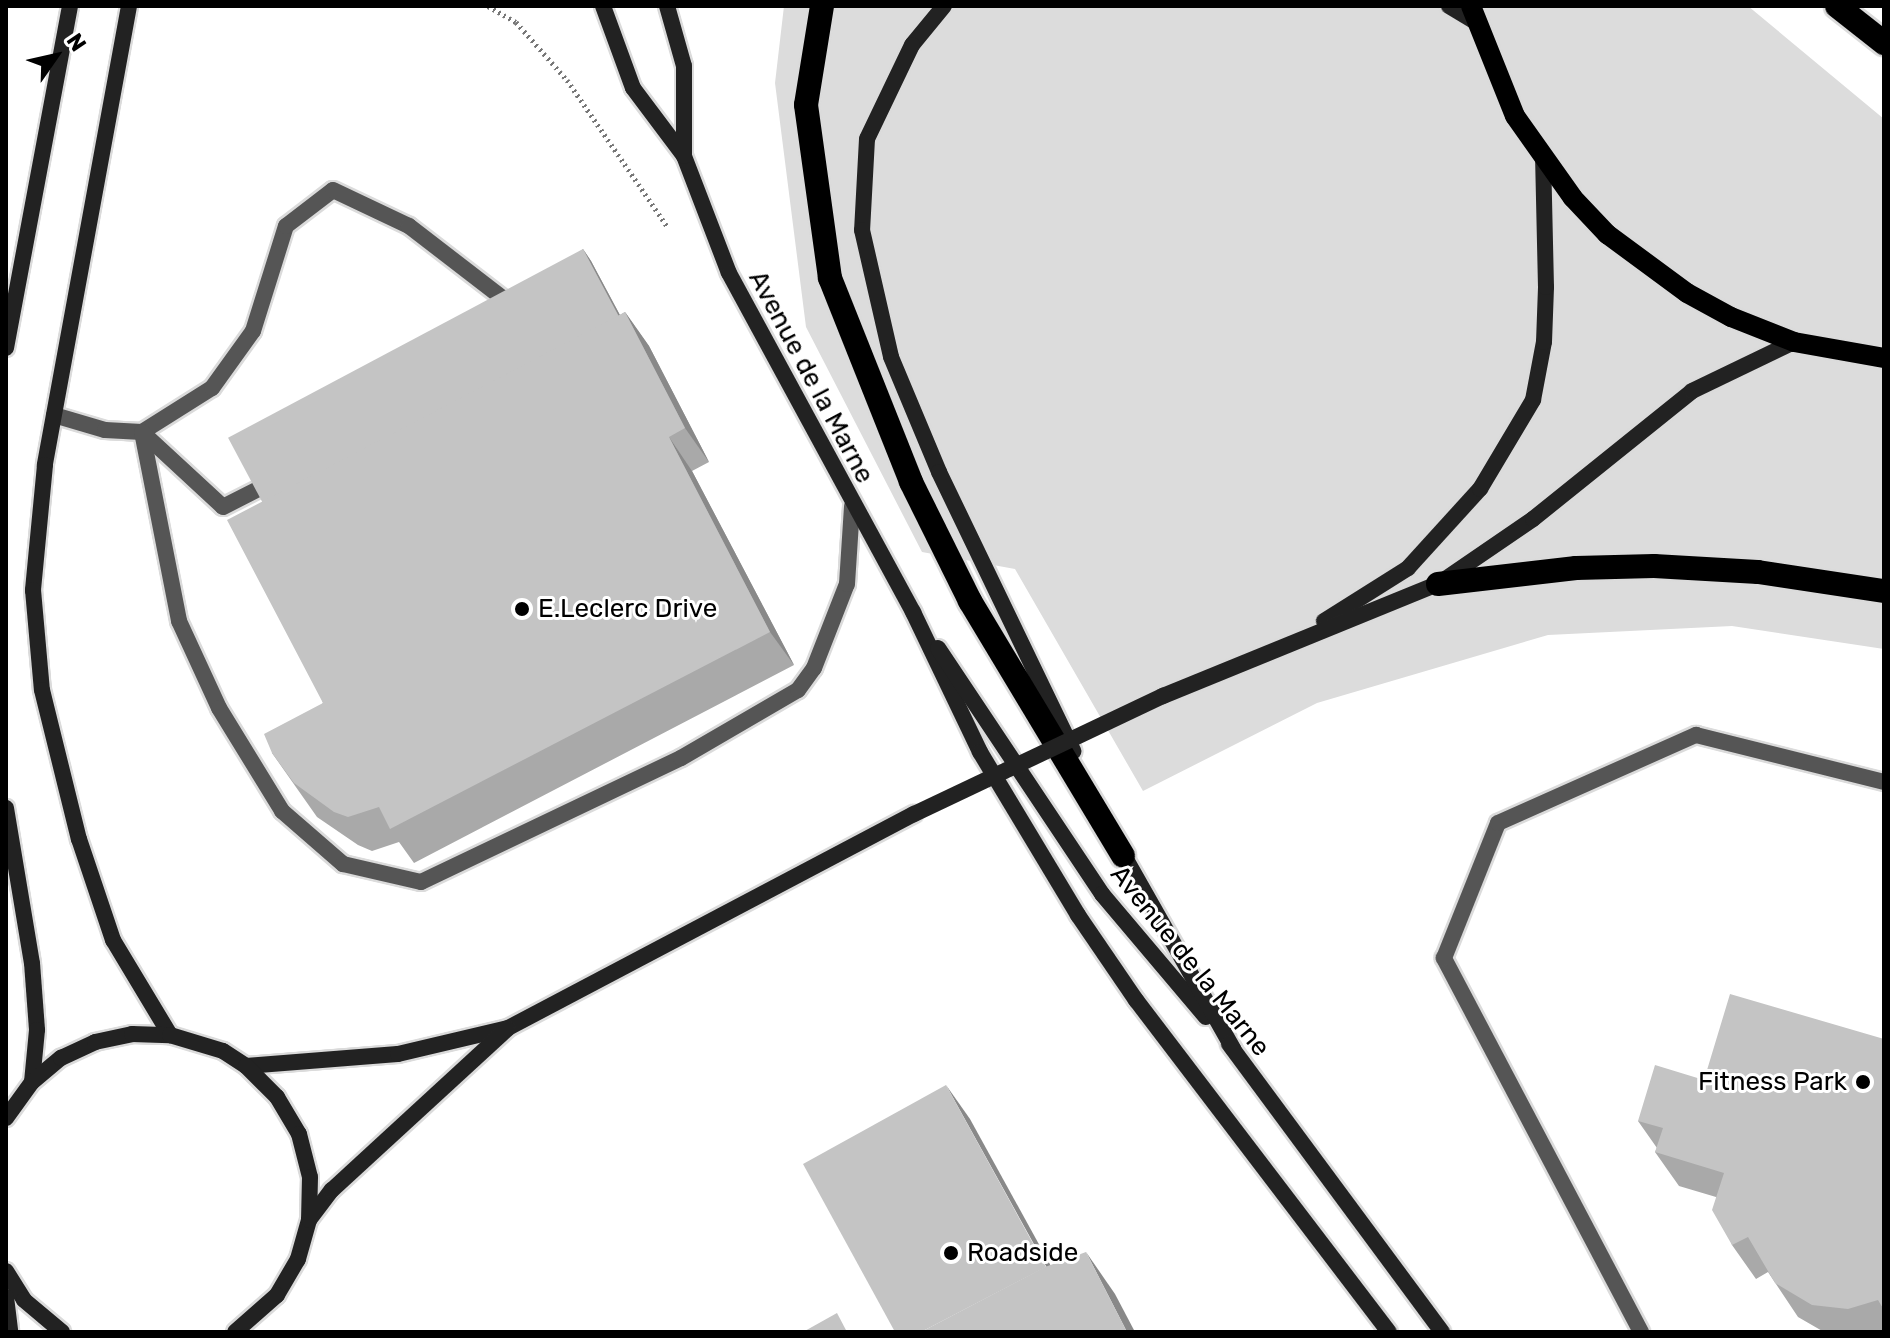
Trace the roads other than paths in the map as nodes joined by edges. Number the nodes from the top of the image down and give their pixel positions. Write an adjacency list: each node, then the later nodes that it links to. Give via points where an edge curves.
1 (70, 6): 15 (main road)
2 (129, 6): 17 (main road)
3 (603, 6): 11 (main road, Avenue de la Marne, via 633,88)
4 (667, 6): 11 (main road, Avenue de la Marne, via 684,66)
5 (822, 6): 27 (highway, via 806,105 830,278 911,482 970,601)
6 (944, 6): 27 (main road, via 912,45 867,139 862,230 872,286 891,357 939,472)
7 (1449, 6): 9 (main road)
8 (1837, 6): 10 (highway)
9 (1474, 14): 12 (main road, via 1515,116)
10 (1884, 43)
11 (684, 156): 20 (main road, Avenue de la Marne, via 729,273)
12 (1543, 159): 14 (main road, via 1573,198 1646,266 1731,317); 24 (main road, via 1544,342 1533,400 1509,447 1480,489 1408,568)
13 (530, 318): 18 (lane, via 409,226 333,190 286,226 253,331 212,388)
14 (1794, 342): 16 (main road); 21 (main road, via 1692,391 1533,519)
15 (6, 348)
16 (1884, 358)
17 (54, 415): 18 (lane, via 105,430); 29 (main road, via 33,590 42,690 79,839 113,940)
18 (142, 432): 19 (lane, via 223,507); 20 (lane, via 179,621 219,708 282,811 343,864 421,882 681,758 798,690 814,668 847,584)
19 (292, 471)
20 (852, 506): 23 (main road, Avenue de la Marne)
21 (1438, 584): 22 (highway, via 1576,568 1654,566 1758,572); 24 (main road)
22 (1884, 591)
23 (913, 612): 30 (main road, Avenue de la Marne, via 1102,894); 40 (main road, Avenue de la Marne, via 980,752 1078,915 1196,1081)
24 (1293, 641): 28 (main road, bridge, via 914,814)
25 (1884, 782): 42 (lane, via 1696,735 1498,823 1444,958)
26 (6, 808): 32 (main road, via 32,963 37,1030)
27 (1123, 856): 30 (main road)
28 (508, 1028): 31 (main road, via 398,1054); 34 (main road, via 332,1190)
29 (170, 1035): 31 (main road, via 223,1051); 32 (main road, via 132,1034 95,1042 61,1058)
30 (1234, 1050): 41 (main road, Avenue de la Marne)
31 (246, 1066): 34 (main road, via 277,1097 299,1134 310,1177)
32 (32, 1082): 33 (main road)
33 (6, 1118)
34 (309, 1220): 39 (main road, via 298,1259 277,1295)
35 (6, 1271): 38 (main road, via 24,1300)
36 (6, 1297): 37 (main road)
37 (10, 1332)
38 (62, 1332)
39 (235, 1332)
40 (1389, 1332)
41 (1442, 1332)
42 (1641, 1332)

